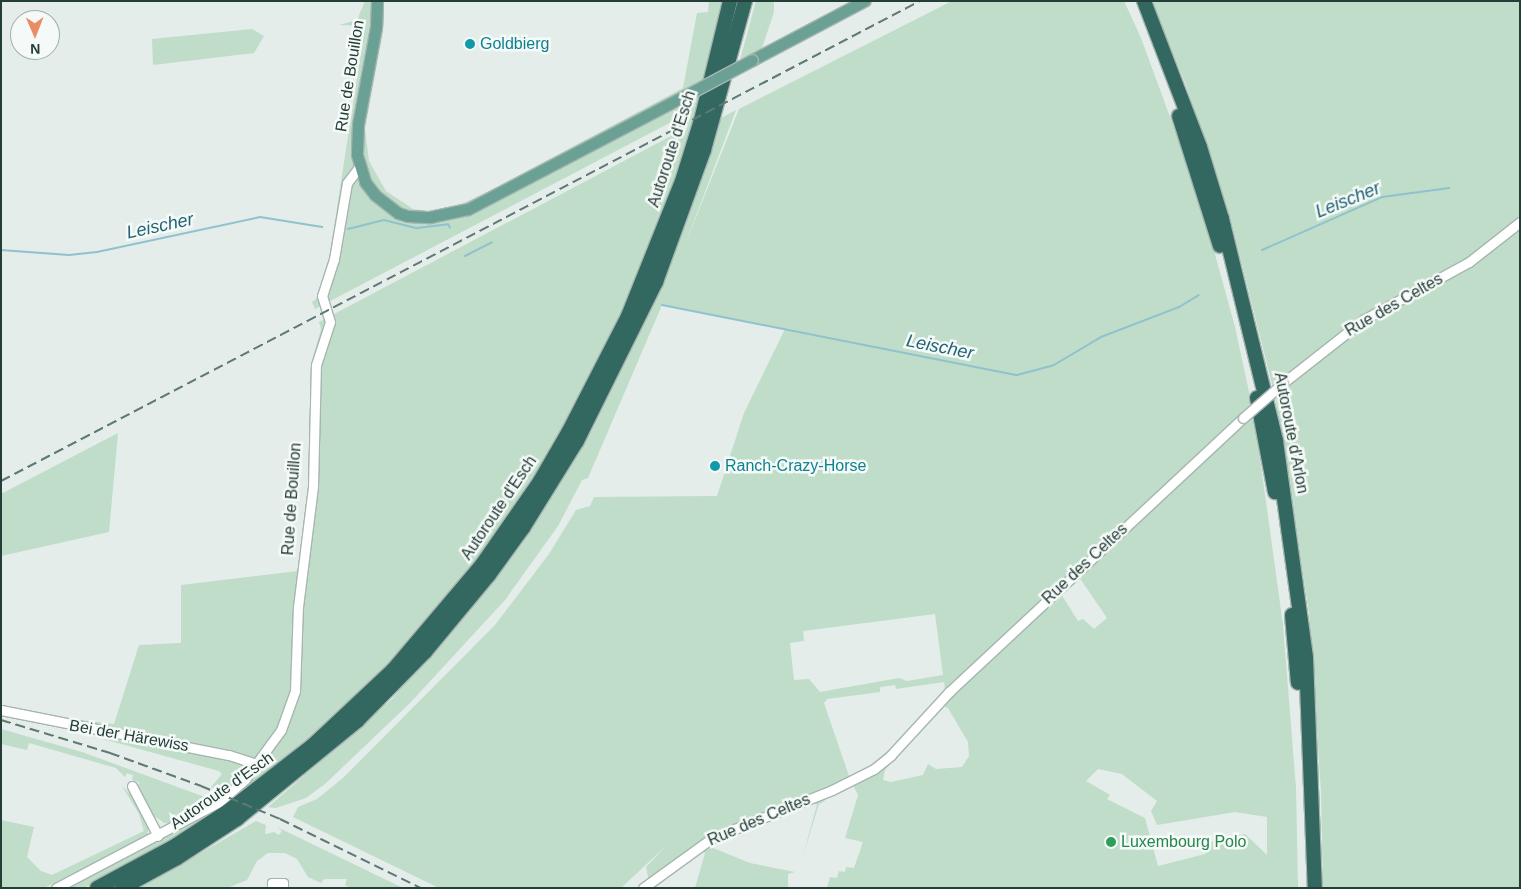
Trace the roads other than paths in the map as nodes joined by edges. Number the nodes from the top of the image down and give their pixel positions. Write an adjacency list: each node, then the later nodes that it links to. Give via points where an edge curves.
1 (377, 1): 7 (main road, Rue de Bouillon, via 376,26 358,124)
2 (730, 1): 14 (highway, Autoroute d'Esch, via 701,120 645,277 602,372 570,431 501,538 413,648 314,745 228,811 167,851)
3 (745, 1): 15 (highway, Autoroute d'Esch, via 704,150 656,282 591,415 523,528 437,639 357,722 237,819 177,858)
4 (864, 1): 7 (main road, bridge, via 495,196 447,215 419,218 398,213 375,195)
5 (1134, 1): 19 (highway, Autoroute d'Arlon, via 1178,113 1213,223 1236,305 1266,442 1283,542 1296,659 1304,789)
6 (1144, 1): 20 (highway, Autoroute d'Arlon, via 1200,147 1222,219 1276,441 1306,658)
7 (359, 167): 10 (street, Rue de Bouillon, via 347,182 334,259 322,296 330,322 316,365 313,486 298,607 295,691 281,730)
8 (1520, 222): 18 (street, Rue des Celtes, bridge, via 1469,262 1363,320 1283,383 963,679 874,769 832,790 712,838)
9 (1, 710): 10 (street, Bei der Härewiss, via 229,754)
10 (257, 764): 12 (street, Rue de Bouillon, via 233,792)
11 (132, 786): 12 (street)
12 (158, 836): 13 (street, Rue de Bouillon)
13 (56, 888)
14 (97, 888)
15 (122, 888)
16 (272, 888): 17 (street, via 272,883 283,883)
17 (283, 888)
18 (643, 888)
19 (1305, 888)
20 (1315, 888)

